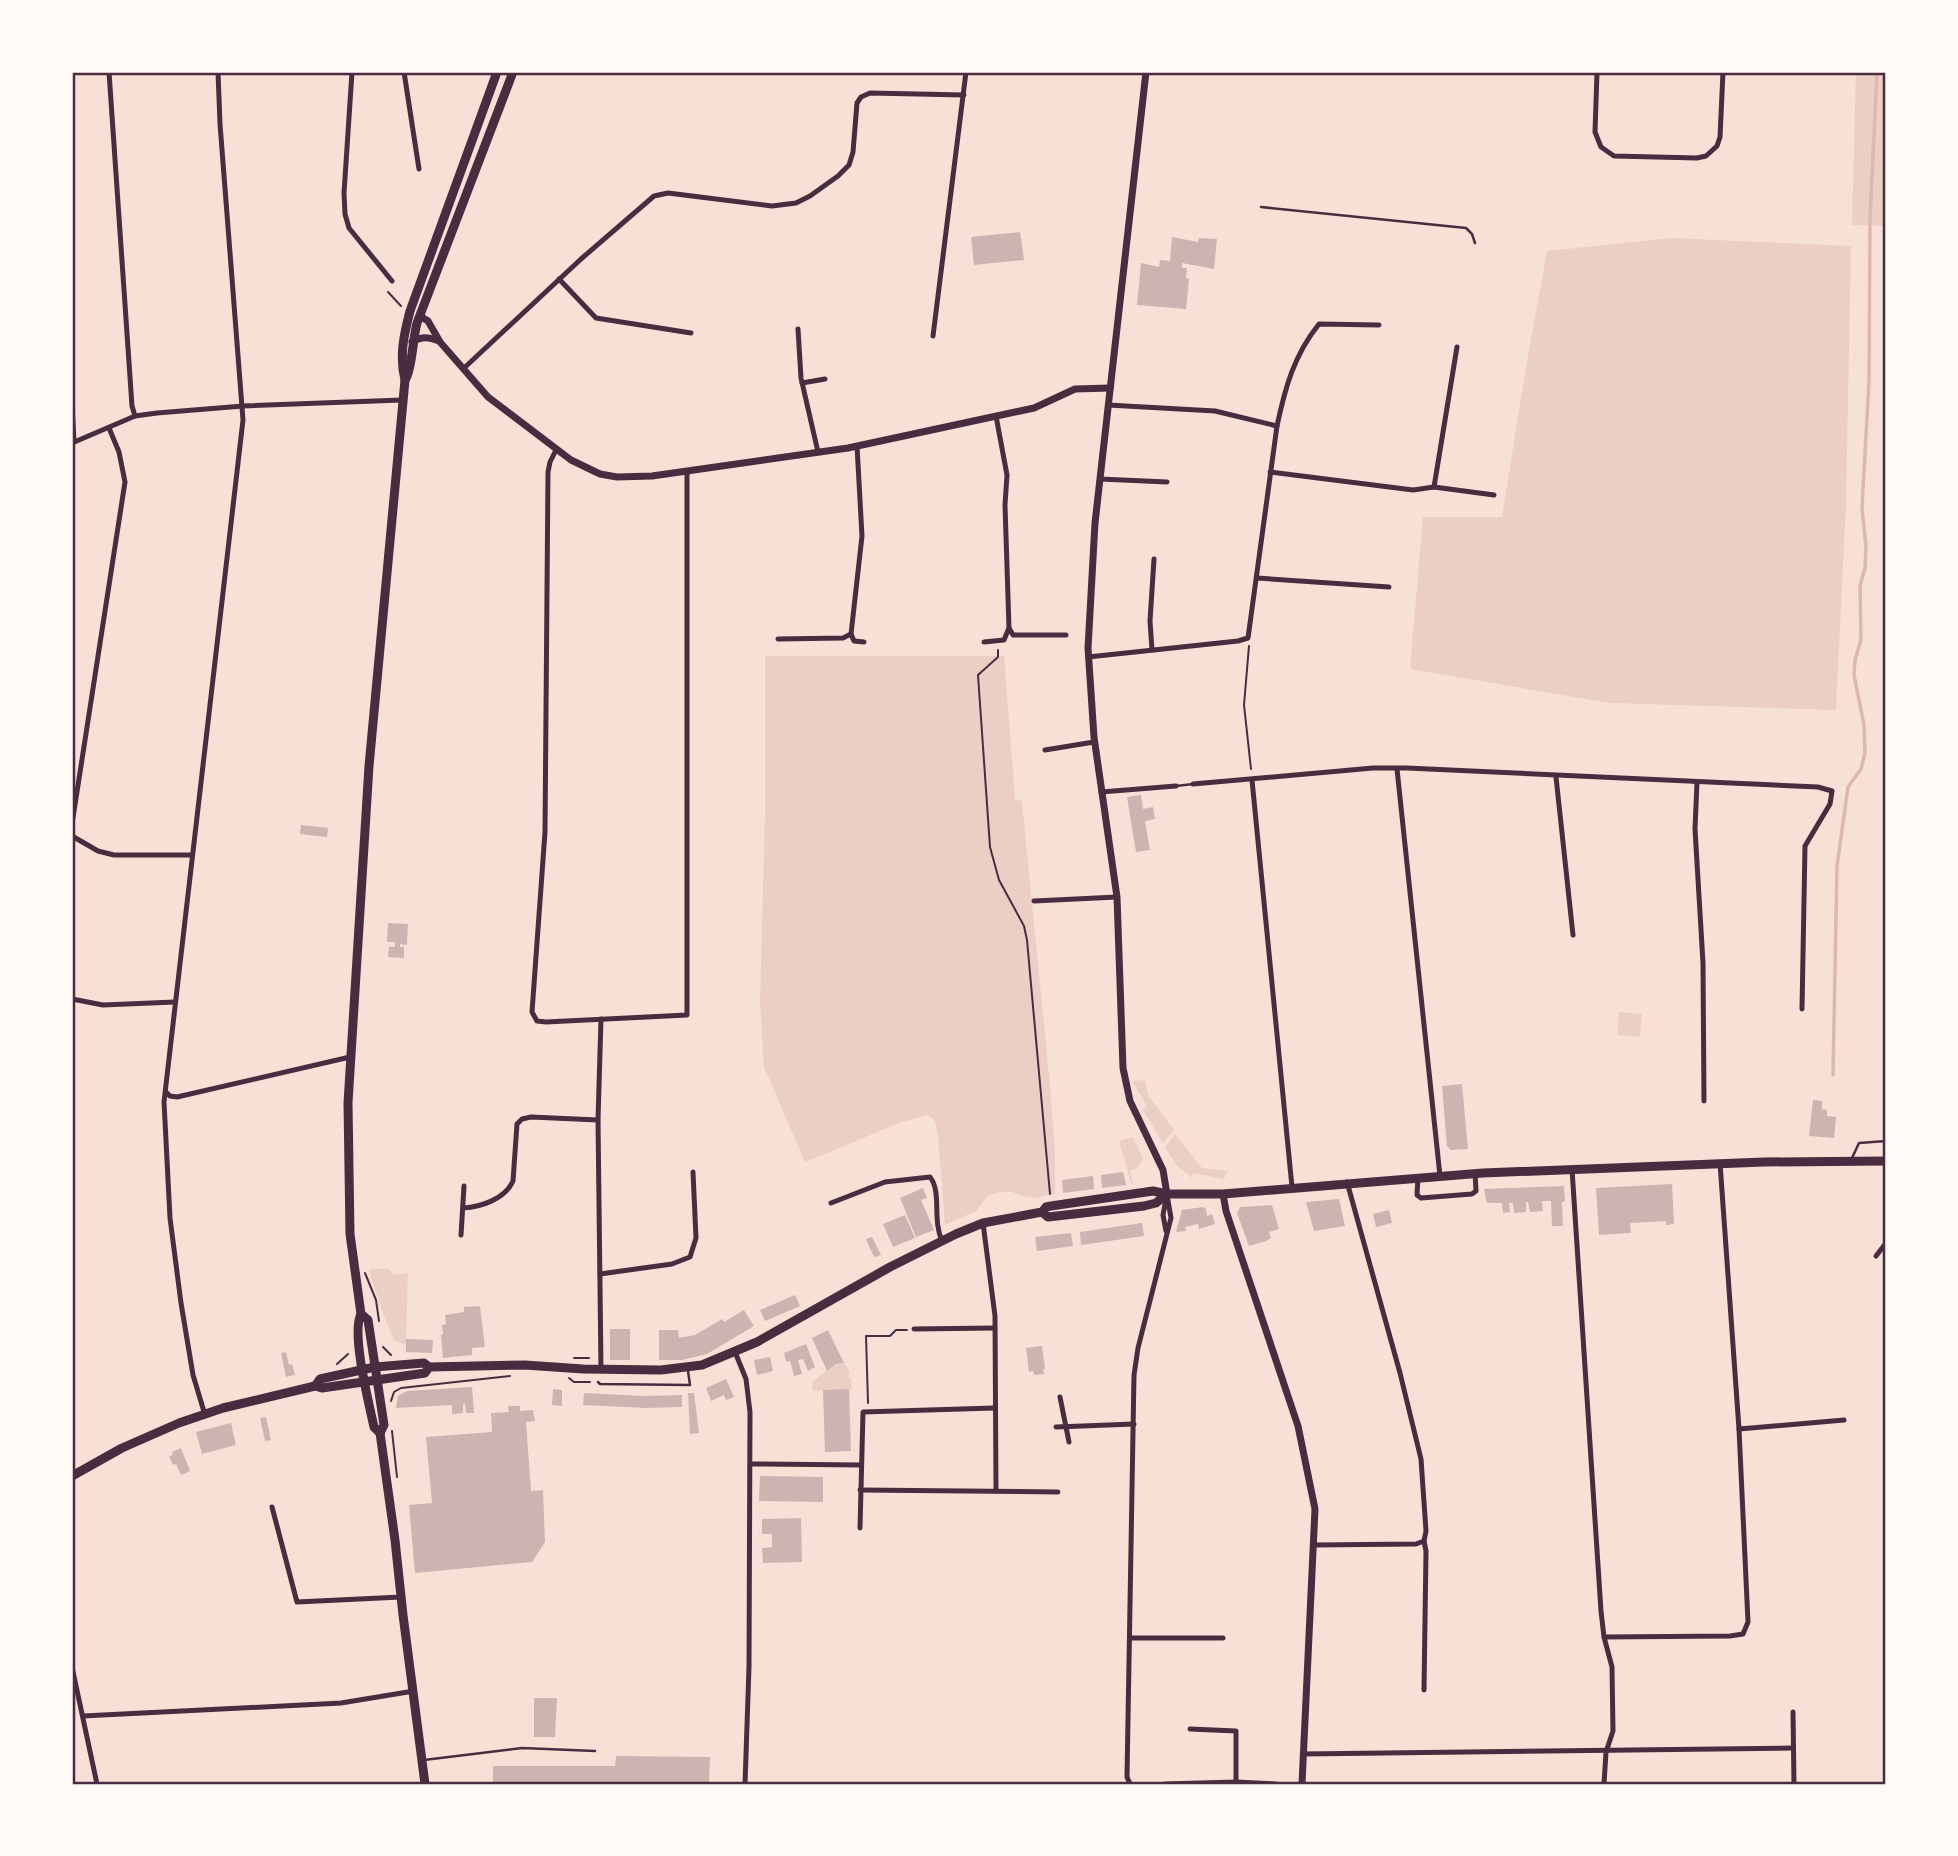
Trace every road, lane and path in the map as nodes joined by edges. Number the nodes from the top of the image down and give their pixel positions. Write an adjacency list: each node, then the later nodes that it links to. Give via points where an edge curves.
1 (109, 72): 35 (street)
2 (218, 72): 34 (street)
3 (352, 72): 16 (street, via 345,214 349,228)
4 (404, 72): 12 (street)
5 (497, 72): 24 (main road, via 410,311)
6 (513, 72): 19 (main road)
7 (966, 72): 11 (street)
8 (1146, 72): 30 (street)
9 (1597, 72): 10 (street, via 1595,132 1601,147 1614,156 1688,159 1706,156 1717,146)
10 (1723, 72)
11 (964, 95): 15 (street, via 866,94 858,103 849,165 822,189 796,203 772,206 668,193 654,196); 23 (street)
12 (419, 169)
13 (1261, 207): 14 (lane, via 1466,228)
14 (1475, 243)
15 (559, 279): 22 (street, via 596,318); 27 (street)
16 (392, 281)
17 (388, 292): 18 (path)
18 (402, 310)
19 (420, 316): 24 (main road, via 413,316); 25 (street, via 428,321)
20 (1379, 325): 37 (street, via 1319,324 1303,343 1290,374)
21 (798, 329): 29 (street)
22 (691, 333)
23 (933, 336)
24 (408, 339): 25 (street, via 430,337); 31 (main road, via 401,365 405,380)
25 (439, 342): 27 (street)
26 (1457, 347): 49 (street)
27 (463, 369): 41 (street, via 488,397)
28 (825, 379): 29 (street)
29 (802, 383): 42 (street)
30 (1110, 388): 33 (street); 36 (street, via 1078,389 1039,407)
31 (402, 400): 34 (street); 85 (main road, via 369,766)
32 (72, 403): 39 (street)
33 (1108, 405): 37 (street, via 1215,411); 46 (street)
34 (243, 406): 35 (street); 77 (street)
35 (135, 416): 38 (street)
36 (996, 416): 40 (street); 56 (street, via 1007,475)
37 (1277, 426): 44 (street)
38 (110, 428): 39 (street); 75 (street, via 125,482)
39 (73, 442)
40 (857, 446): 42 (street); 57 (street, via 862,536)
41 (556, 450): 43 (street, via 584,468 617,477); 84 (street, via 548,472 545,832 532,1012 537,1021 546,1022)
42 (818, 452): 43 (street)
43 (687, 471): 84 (street, via 687,1015)
44 (1270, 472): 49 (street, via 1412,491); 54 (street)
45 (1157, 474): 47 (street)
46 (1100, 479): 47 (street); 65 (street)
47 (1157, 482): 48 (street)
48 (1167, 482)
49 (1434, 487): 50 (street)
50 (1494, 495)
51 (1154, 559): 52 (street)
52 (1153, 570): 53 (street); 63 (street)
53 (1162, 570)
54 (1256, 578): 55 (street); 59 (street)
55 (1389, 587)
56 (1009, 628): 58 (street, via 1013,635); 62 (street, via 1003,640)
57 (851, 634): 60 (street, via 844,638); 61 (street, via 854,641)
58 (1066, 635)
59 (1248, 638): 63 (street); 70 (path, via 1244,705)
60 (778, 639)
61 (864, 642)
62 (984, 642)
63 (1152, 650): 65 (street)
64 (998, 657): 101 (path, via 978,675 990,847 999,880 1027,940)
65 (1088, 657): 66 (street)
66 (1094, 742): 67 (street); 74 (street)
67 (1045, 750)
68 (1397, 769): 69 (street); 70 (street); 96 (street)
69 (1556, 776): 71 (street); 80 (street)
70 (1252, 779): 72 (street); 100 (street)
71 (1697, 782): 83 (street, via 1832,791 1830,804 1805,846); 87 (street)
72 (1193, 784): 73 (lane)
73 (1176, 786): 74 (street)
74 (1101, 792): 78 (street)
75 (72, 824)
76 (72, 836): 77 (street, via 114,855)
77 (192, 855): 82 (street)
78 (1117, 897): 79 (street); 102 (street, via 1125,1086 1163,1170)
79 (1034, 901)
80 (1573, 935)
81 (72, 999): 82 (street, via 103,1005)
82 (176, 1002): 86 (street)
83 (1802, 1009)
84 (601, 1019): 88 (street)
85 (350, 1058): 86 (street, via 177,1097); 113 (main road, via 347,1164 353,1266)
86 (166, 1092): 138 (street, via 170,1218 193,1375)
87 (1704, 1101)
88 (598, 1120): 105 (street, via 522,1119 517,1124 509,1189); 111 (street)
89 (1886, 1141): 90 (lane, via 1859,1143)
90 (1847, 1161): 91 (main road); 92 (main road)
91 (1886, 1161)
92 (1720, 1163): 93 (main road); 144 (street)
93 (1572, 1169): 95 (main road); 159 (street)
94 (693, 1172): 111 (street, via 696,1238 690,1258 672,1265)
95 (1475, 1173): 96 (main road); 97 (street, via 1476,1191 1472,1194 1421,1198 1417,1195)
96 (1440, 1176): 97 (main road)
97 (1418, 1177): 98 (main road)
98 (1347, 1182): 100 (main road); 156 (street, via 1420,1458)
99 (464, 1186): 105 (street)
100 (1292, 1187): 103 (main road)
101 (1049, 1194)
102 (1167, 1194): 103 (main road); 106 (main road, via 1153,1191 1051,1206 1042,1212); 140 (street, via 1171,1213 1134,1375)
103 (1223, 1195): 157 (street, via 1298,1426 1315,1509)
104 (831, 1203): 108 (street, via 885,1182 930,1177 935,1184 936,1223)
105 (463, 1209): 107 (street)
106 (984, 1223): 108 (main road); 115 (street)
107 (461, 1235)
108 (942, 1241): 119 (main road)
109 (1886, 1243): 110 (street)
110 (1876, 1256)
111 (600, 1273): 126 (street)
112 (367, 1274): 114 (path)
113 (361, 1314): 122 (main road, via 368,1320); 125 (main road, via 357,1322)
114 (379, 1318)
115 (994, 1328): 116 (street); 136 (street)
116 (914, 1329): 137 (path, via 866,1336)
117 (382, 1345): 120 (path)
118 (350, 1350): 121 (path)
119 (736, 1352): 124 (main road); 147 (street, via 747,1389)
120 (392, 1356)
121 (337, 1364)
122 (375, 1367): 123 (main road, via 424,1363); 125 (main road); 128 (main road)
123 (429, 1367): 126 (main road); 128 (main road, via 425,1373)
124 (688, 1368): 126 (main road); 132 (lane, via 690,1385)
125 (362, 1369): 129 (main road); 133 (main road, via 320,1379)
126 (601, 1369)
127 (503, 1378): 134 (path, via 405,1387 395,1389)
128 (377, 1379): 129 (main road); 145 (main road, via 384,1425)
129 (365, 1381): 133 (main road); 145 (main road, via 374,1427)
130 (577, 1382): 131 (path)
131 (593, 1382)
132 (598, 1382)
133 (315, 1386): 138 (main road)
134 (392, 1395)
135 (1060, 1397): 141 (street)
136 (994, 1408): 137 (street); 152 (street)
137 (868, 1411): 148 (street, via 861,1417)
138 (205, 1415): 149 (main road, via 156,1432)
139 (1844, 1420): 144 (street)
140 (1134, 1424): 141 (street); 160 (street)
141 (1067, 1425): 143 (street); 146 (street)
142 (392, 1426): 150 (path)
143 (1056, 1427)
144 (1739, 1429): 159 (street, via 1748,1622 1743,1634)
145 (380, 1433): 158 (main road)
146 (1069, 1442)
147 (751, 1464): 148 (street); 176 (street)
148 (861, 1465): 151 (street)
149 (72, 1476)
150 (397, 1478)
151 (860, 1490): 152 (street); 155 (street)
152 (996, 1491): 153 (street)
153 (1058, 1492)
154 (272, 1507): 158 (street, via 297,1602)
155 (860, 1528)
156 (1424, 1541): 157 (street); 163 (street)
157 (1315, 1545): 171 (street)
158 (401, 1597): 164 (main road)
159 (1604, 1637): 170 (street, via 1612,1667 1612,1731)
160 (1131, 1638): 161 (street); 177 (street)
161 (1223, 1638)
162 (72, 1670): 166 (street)
163 (1424, 1690)
164 (415, 1691): 166 (street, via 341,1703); 172 (main road)
165 (1793, 1712): 168 (street)
166 (83, 1716): 174 (street)
167 (1190, 1729): 173 (street, via 1236,1731)
168 (1792, 1748): 170 (street); 182 (street)
169 (595, 1751): 172 (lane, via 522,1748)
170 (1606, 1752): 171 (street); 181 (street)
171 (1304, 1755): 180 (street)
172 (423, 1760): 175 (main road)
173 (1236, 1782): 178 (street); 179 (street)
174 (97, 1784)
175 (425, 1784)
176 (745, 1784)
177 (1130, 1784)
178 (1166, 1784)
179 (1276, 1784)
180 (1302, 1784)
181 (1604, 1784)
182 (1794, 1784)

